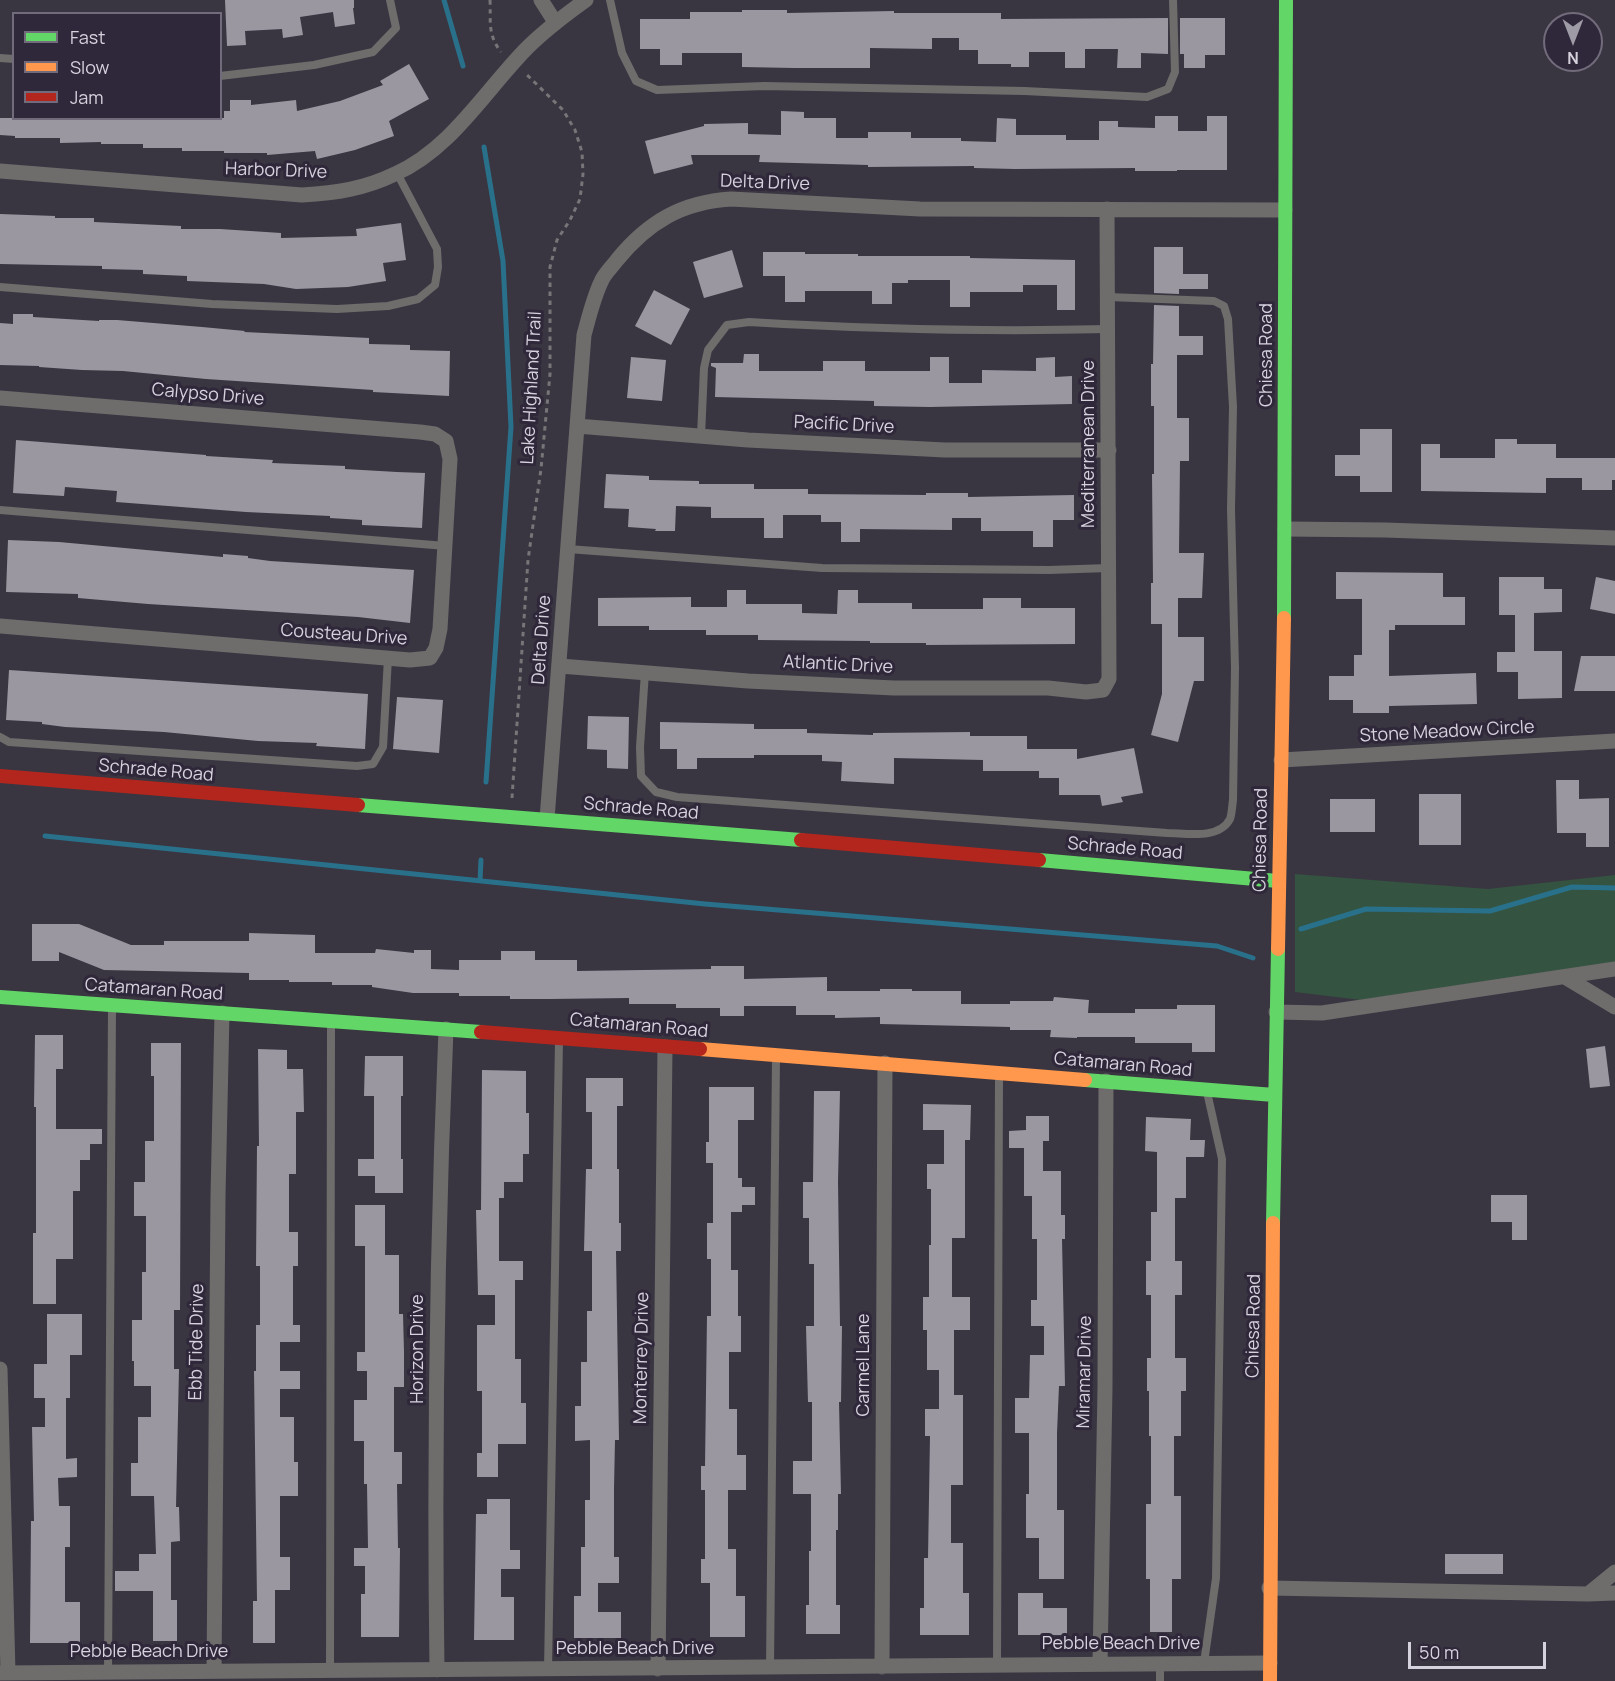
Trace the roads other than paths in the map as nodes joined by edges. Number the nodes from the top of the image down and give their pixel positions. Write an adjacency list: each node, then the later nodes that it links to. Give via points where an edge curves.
1 (390, 0): 8 (lane, via 396,28 373,52 314,65)
2 (541, 0): 7 (street)
3 (586, 0): 7 (street, Harbor Drive)
4 (610, 0): 5 (lane, via 622,53 636,81 657,90 764,86 1148,96 1168,89 1175,72)
5 (1173, 0)
6 (1286, 0): 12 (street, Chiesa Road)
7 (555, 22): 10 (street, Harbor Drive, via 449,136)
8 (222, 76)
9 (0, 171): 10 (street, Harbor Drive, via 302,195 338,193)
10 (397, 173): 13 (lane, via 437,249 435,285 418,300 337,309 212,304)
11 (1107, 209): 12 (street, Delta Drive); 14 (street, Mediterranean Drive); 17 (street, Delta Drive, via 920,209 731,199 688,206 657,222 630,244 602,280 584,335)
12 (1285, 210): 22 (street, Chiesa Road)
13 (0, 287)
14 (1108, 297): 15 (street, Mediterranean Drive); 30 (lane, via 1214,301 1224,306 1228,319 1233,407 1235,668 1233,800 1230,818 1223,828 1212,833 1167,833 677,797 656,792 640,776)
15 (1108, 329): 19 (lane, via 1008,332 749,322 727,325 708,350); 20 (street, Mediterranean Drive)
16 (0, 398): 18 (street, Calypso Drive)
17 (577, 426): 19 (street, Pacific Drive); 25 (street, Delta Drive)
18 (412, 431): 24 (street, Cousteau Drive, via 435,434 446,441 450,485)
19 (701, 436): 20 (street, Pacific Drive, via 945,450)
20 (1109, 450): 26 (street, Mediterranean Drive)
21 (0, 510): 24 (lane)
22 (1285, 529): 23 (street); 34 (street, Chiesa Road)
23 (1615, 538)
24 (446, 546): 28 (street, Cousteau Drive, via 436,648 430,658)
25 (568, 549): 26 (lane, via 822,568); 29 (street, Delta Drive)
26 (1109, 568): 31 (street, Mediterranean Drive)
27 (0, 626): 28 (street, Cousteau Drive)
28 (388, 658): 32 (lane, via 383,747 373,764 9,742)
29 (560, 666): 30 (street, Atlantic Drive); 36 (street, Delta Drive)
30 (645, 672): 31 (street, Atlantic Drive, via 894,688 1048,688 1086,692 1103,690)
31 (1109, 679)
32 (0, 737)
33 (1615, 741): 34 (street, Stone Meadow Circle)
34 (1281, 760): 37 (street, Chiesa Road)
35 (0, 776): 36 (street, Schrade Road)
36 (547, 819): 37 (street, Schrade Road)
37 (1278, 881): 43 (street, Chiesa Road)
38 (1615, 969): 39 (street)
39 (1565, 977): 42 (street); 43 (street, via 1322,1013)
40 (0, 997): 41 (street, Catamaran Road)
41 (112, 1005): 44 (street, Catamaran Road); 72 (lane)
42 (1615, 1007)
43 (1276, 1011): 54 (street, Chiesa Road)
44 (222, 1013): 45 (street, Catamaran Road); 71 (street, Ebb Tide Drive)
45 (331, 1021): 46 (street, Catamaran Road); 69 (lane)
46 (446, 1029): 47 (street, Catamaran Road); 70 (street, Horizon Drive, via 438,1205)
47 (559, 1038): 48 (street, Catamaran Road); 67 (lane)
48 (665, 1047): 49 (street, Catamaran Road); 68 (street, Monterrey Drive)
49 (776, 1055): 50 (street, Catamaran Road); 66 (lane)
50 (885, 1063): 51 (street, Catamaran Road); 65 (street, Carmel Lane)
51 (999, 1072): 52 (street, Catamaran Road); 64 (lane)
52 (1106, 1081): 53 (street, Catamaran Road); 60 (street, Miramar Drive)
53 (1206, 1090): 54 (street, Catamaran Road); 62 (lane, via 1222,1159 1216,1578)
54 (1274, 1095): 57 (street, Chiesa Road)
55 (0, 1369): 73 (street)
56 (1615, 1572): 59 (street)
57 (1269, 1588): 59 (street); 63 (street, Chiesa Road)
58 (1615, 1593): 59 (street)
59 (1588, 1594)
60 (1100, 1663): 61 (street, Pebble Beach Drive); 64 (street, Pebble Beach Drive)
61 (1160, 1663): 62 (street, Pebble Beach Drive); 75 (lane)
62 (1204, 1663): 63 (street, Pebble Beach Drive)
63 (1270, 1663): 76 (street, Chiesa Road)
64 (997, 1665): 65 (street, Pebble Beach Drive)
65 (882, 1667): 66 (street, Pebble Beach Drive)
66 (770, 1668): 68 (street, Pebble Beach Drive)
67 (548, 1669): 68 (street, Pebble Beach Drive); 74 (street, Pebble Beach Drive)
68 (658, 1669)
69 (330, 1670): 70 (street, Pebble Beach Drive); 71 (street, Pebble Beach Drive)
70 (437, 1670): 74 (street, Pebble Beach Drive)
71 (214, 1671): 72 (street, Pebble Beach Drive)
72 (108, 1672): 73 (street, Pebble Beach Drive)
73 (4, 1673)
74 (459, 1675)
75 (1160, 1681)
76 (1270, 1681)

